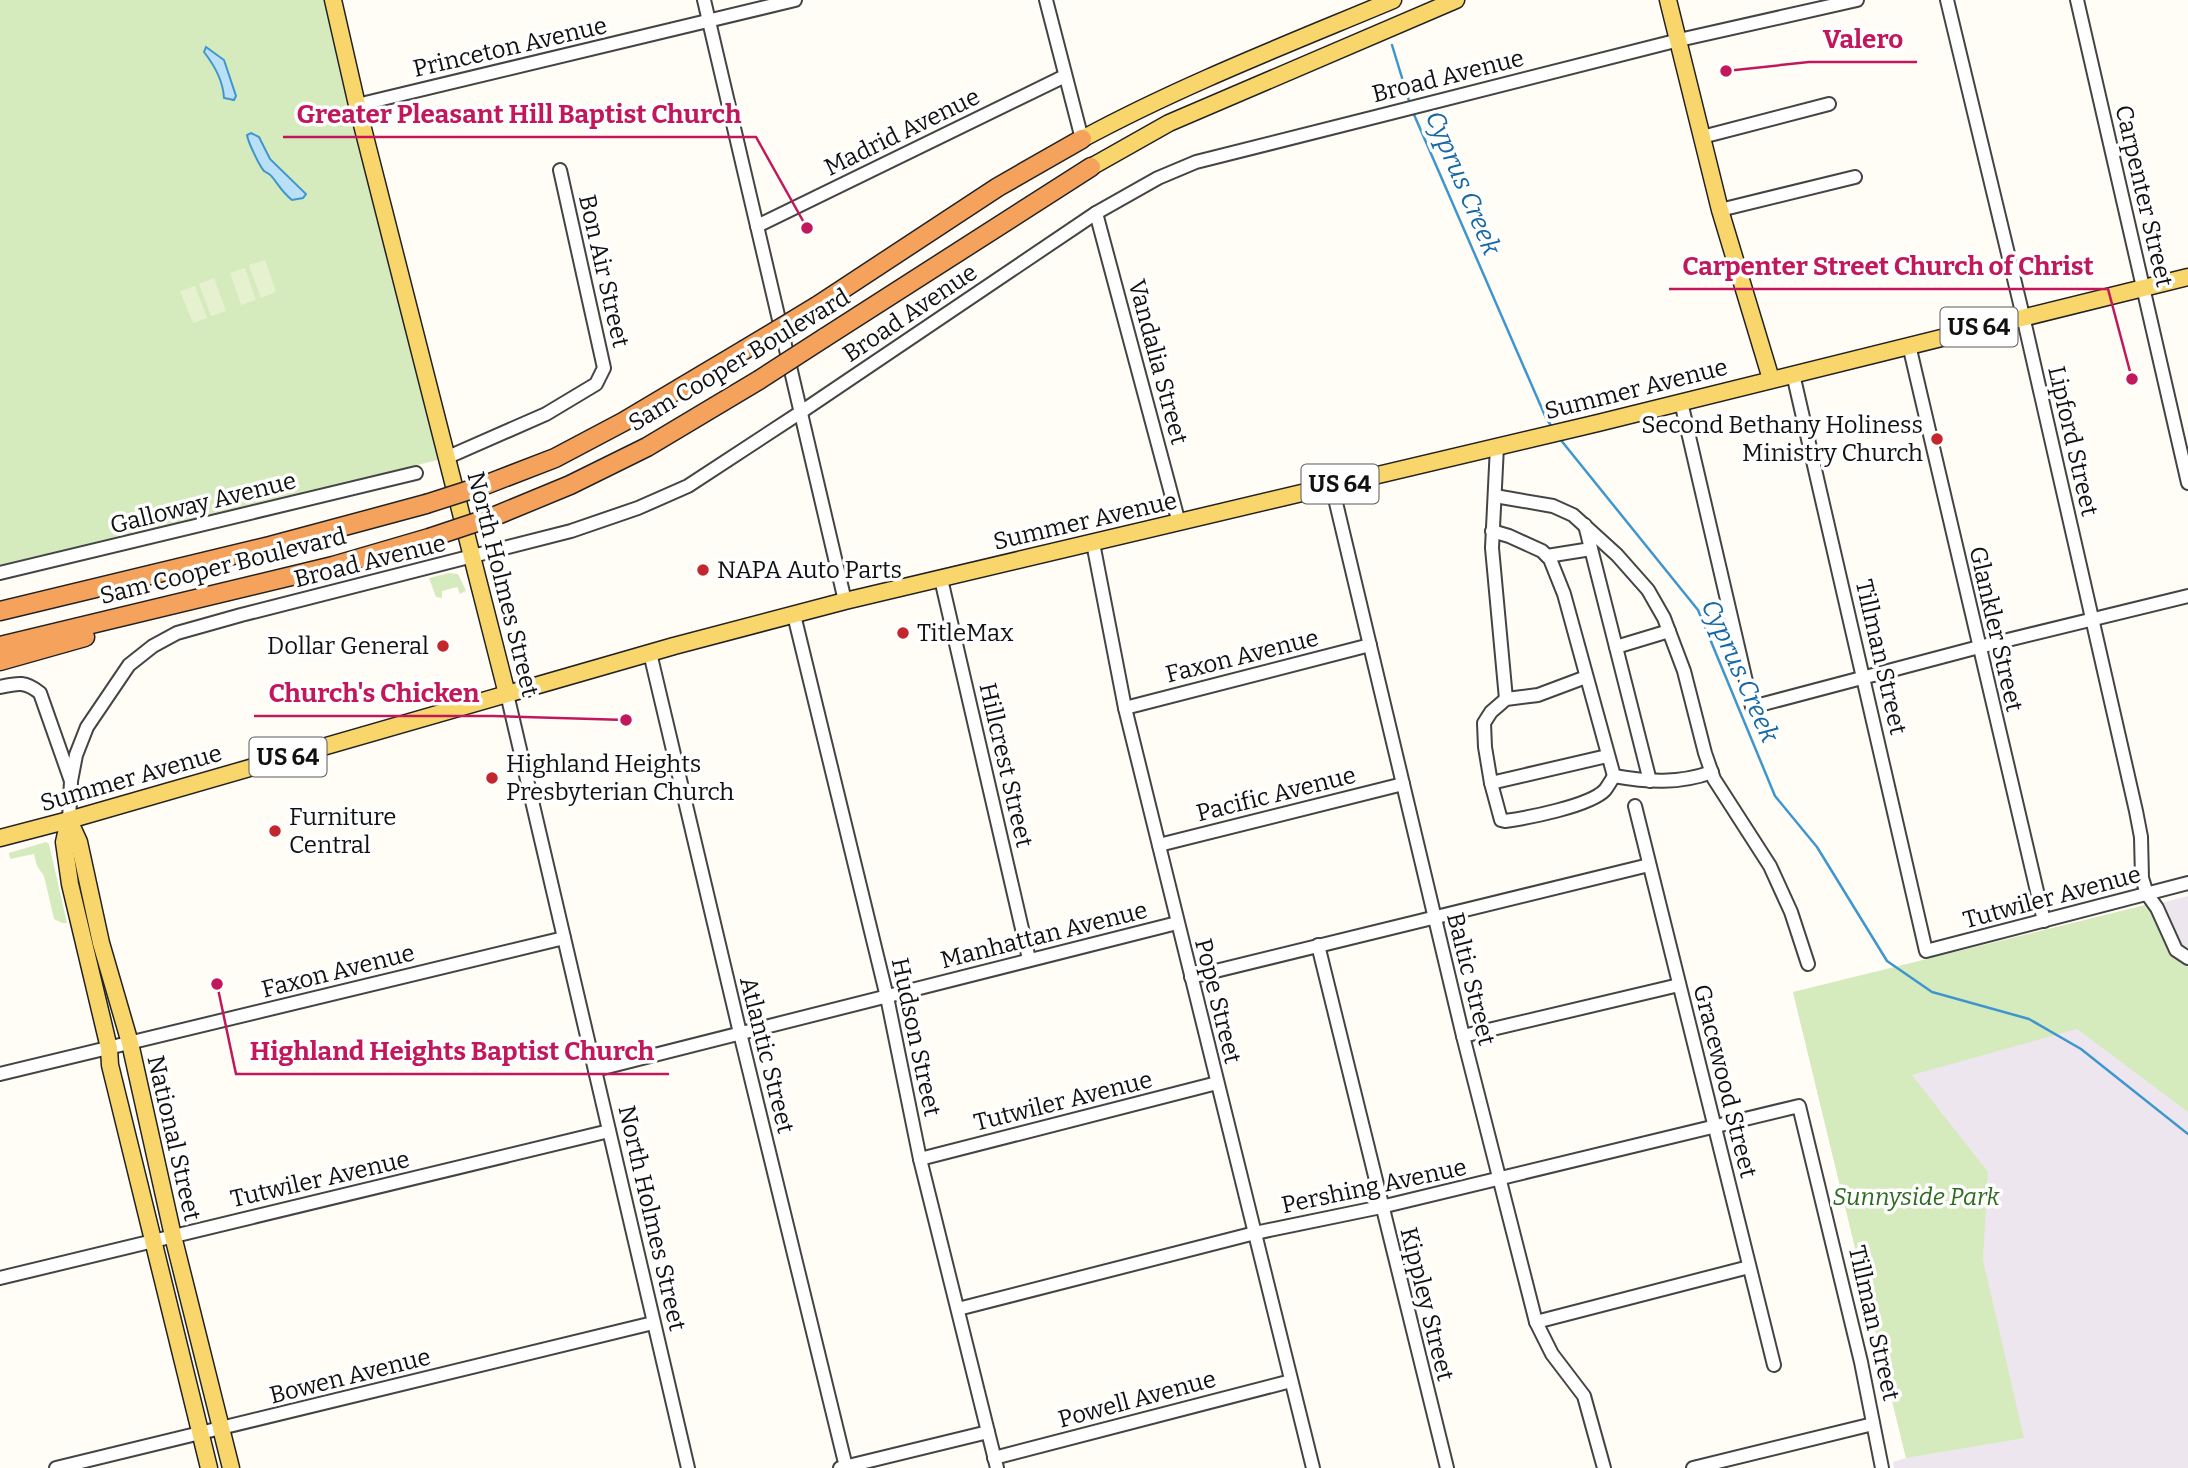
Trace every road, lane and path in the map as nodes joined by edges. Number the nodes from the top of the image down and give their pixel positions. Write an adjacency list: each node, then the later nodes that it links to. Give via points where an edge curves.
1 (332, 0): 15 (main road, North Holmes Street)
2 (704, 0): 11 (street)
3 (794, 0): 11 (street, Princeton Avenue)
4 (1046, 0): 13 (street)
5 (1392, 0): 17 (main road, Sam Cooper Boulevard, via 1237,65)
6 (1456, 0): 18 (main road, Sam Cooper Boulevard, via 1169,123)
7 (1668, 0): 12 (main road)
8 (1857, 0): 12 (street, Broad Avenue)
9 (1947, 0): 26 (street, Lipford Street)
10 (2077, 0): 25 (street, Carpenter Street)
11 (709, 21): 15 (street, Princeton Avenue); 23 (street)
12 (1679, 40): 16 (main road); 22 (street, Broad Avenue, via 1196,162)
13 (1065, 76): 17 (street); 23 (street, Madrid Avenue)
14 (1829, 104): 16 (street)
15 (357, 106): 33 (main road, North Holmes Street)
16 (1702, 137): 21 (main road)
17 (1082, 139): 50 (highway, Sam Cooper Boulevard, bridge, via 998,187 817,306 566,452 426,504)
18 (1091, 167): 47 (highway, Sam Cooper Boulevard, bridge, via 759,380 647,447 570,485 429,538)
19 (560, 170): 33 (street, Bon Air Street, via 604,368 596,384 546,414)
20 (1855, 177): 21 (street)
21 (1720, 210): 29 (main road)
22 (1096, 213): 31 (street, Broad Avenue); 38 (street, Vandalia Street)
23 (757, 226): 31 (street)
24 (2188, 277): 25 (main road, Summer Avenue / US 64)
25 (2144, 288): 26 (main road, Summer Avenue / US 64); 35 (street, Carpenter Street)
26 (2023, 316): 27 (main road, Summer Avenue / US 64); 52 (street, Lipford Street)
27 (1909, 345): 28 (main road, Summer Avenue / US 64); 57 (street, Glankler Street)
28 (1793, 374): 29 (main road, Summer Avenue / US 64); 61 (street, Tillman Street)
29 (1771, 379): 30 (main road, Summer Avenue / US 64)
30 (1681, 402): 32 (main road, Summer Avenue / US 64); 61 (street, via 1752,707)
31 (801, 412): 44 (street, Broad Avenue, via 688,486 571,531); 49 (street)
32 (1497, 446): 36 (main road, Summer Avenue / US 64); 37 (street)
33 (448, 457): 44 (main road, North Holmes Street)
34 (416, 473): 45 (street, Galloway Avenue)
35 (2188, 483)
36 (1332, 486): 38 (main road, Summer Avenue / US 64); 54 (street, Baltic Street)
37 (1495, 496): 39 (street, via 1553,506); 40 (street)
38 (1179, 523): 41 (main road, Summer Avenue / US 64)
39 (1585, 525): 42 (street); 53 (street, via 1648,590)
40 (1492, 531): 43 (street); 64 (street)
41 (1093, 543): 46 (main road, Summer Avenue / US 64); 65 (street, Pope Street)
42 (1591, 549): 43 (street); 56 (street)
43 (1547, 556): 60 (street, via 1564,594)
44 (472, 557): 63 (main road, North Holmes Street); 69 (street, Broad Avenue, via 177,633 153,646 129,665 87,727)
45 (0, 573)
46 (941, 579): 49 (main road, Summer Avenue / US 64); 87 (street, Hillcrest Street)
47 (225, 593): 55 (highway, Sam Cooper Boulevard); 59 (highway)
48 (2188, 596): 52 (street)
49 (845, 601): 51 (main road, Summer Avenue / US 64)
50 (0, 611)
51 (794, 615): 58 (main road, Summer Avenue / US 64); 91 (street, Hudson Street)
52 (2092, 620): 57 (street); 79 (street, Lipford Street, via 2136,811)
53 (1669, 631): 56 (street); 67 (street)
54 (1370, 645): 65 (street, Faxon Avenue); 72 (street, Baltic Street)
55 (0, 646)
56 (1616, 647): 70 (street)
57 (1979, 647): 61 (street); 81 (street, Glankler Street)
58 (650, 653): 63 (main road, Summer Avenue / US 64); 92 (street, Atlantic Street)
59 (0, 662)
60 (1586, 677): 64 (street, via 1538,695); 66 (street)
61 (1863, 678): 85 (street, Tillman Street)
62 (0, 687): 69 (street, National Street, via 29,684 40,693)
63 (507, 694): 74 (main road, Summer Avenue / US 64); 83 (street, North Holmes Street)
64 (1506, 699): 71 (street, via 1484,723)
65 (1125, 708): 76 (street, Pope Street)
66 (1607, 756): 68 (street); 71 (street)
67 (1712, 772): 70 (street, via 1692,779); 88 (street, via 1770,866)
68 (1614, 776): 70 (street); 71 (street, via 1592,799 1505,821)
69 (71, 781): 74 (street, National Street)
70 (1650, 781)
71 (1491, 783)
72 (1403, 784): 76 (street, Pacific Avenue); 80 (street, Baltic Street)
73 (1635, 806): 77 (street, Gracewood Street)
74 (69, 820): 75 (main road, Summer Avenue / US 64); 94 (main road, National Street, via 79,842 105,959); 95 (main road, National Street, via 64,842 70,884)
75 (0, 838)
76 (1159, 845): 82 (street, Pope Street)
77 (1649, 865): 80 (street); 90 (street, Gracewood Street)
78 (2188, 883): 79 (street, Tutwiler Avenue)
79 (2147, 894): 81 (street, Tutwiler Avenue); 86 (street, via 2176,950)
80 (1435, 917): 84 (street); 93 (street, Baltic Street)
81 (2044, 921): 85 (street, Tutwiler Avenue)
82 (1177, 923): 87 (street, Manhattan Avenue); 89 (street, Pope Street)
83 (564, 938): 94 (street, Faxon Avenue); 96 (street, North Holmes Street)
84 (1318, 946): 89 (street); 104 (street, Kippley Street)
85 (1926, 951)
86 (2188, 958)
87 (1029, 959): 91 (street, Manhattan Avenue)
88 (1808, 964)
89 (1191, 977): 98 (street, Pope Street)
90 (1679, 985): 93 (street); 100 (street, Gracewood Street)
91 (887, 997): 92 (street, Manhattan Avenue); 102 (street, Hudson Street)
92 (740, 1033): 96 (street, Manhattan Avenue); 120 (street, Atlantic Street)
93 (1463, 1037): 103 (street, Baltic Street)
94 (130, 1043): 95 (street, Faxon Avenue); 106 (main road, National Street)
95 (109, 1048): 97 (street, Faxon Avenue); 107 (main road, National Street)
96 (595, 1070): 101 (street, North Holmes Street)
97 (0, 1074)
98 (1217, 1083): 102 (street, Tutwiler Avenue); 105 (street, Pope Street)
99 (1799, 1106): 100 (street, Pershing Avenue); 115 (street, Tillman Street)
100 (1715, 1125): 103 (street, Pershing Avenue); 108 (street, Gracewood Street)
101 (609, 1131): 106 (street, Tutwiler Avenue); 112 (street, North Holmes Street)
102 (920, 1159): 110 (street, Hudson Street)
103 (1500, 1179): 104 (street, Pershing Avenue); 111 (street, Baltic Street)
104 (1381, 1207): 105 (street, Pershing Avenue); 126 (street, Kippley Street)
105 (1255, 1233): 110 (street, Pershing Avenue); 114 (street, Pope Street)
106 (173, 1236): 107 (street, Tutwiler Avenue); 116 (main road, National Street)
107 (153, 1241): 109 (street, Tutwiler Avenue); 118 (main road, National Street)
108 (1749, 1267): 111 (street); 113 (street, Gracewood Street)
109 (0, 1278)
110 (958, 1309): 117 (street, Hudson Street)
111 (1535, 1322): 127 (street, Baltic Street, via 1584,1396)
112 (653, 1323): 116 (street, Bowen Avenue); 124 (street, North Holmes Street)
113 (1773, 1365)
114 (1291, 1381): 119 (street, Powell Avenue); 125 (street, Pope Street)
115 (1873, 1424): 128 (street); 129 (street, Tillman Street)
116 (221, 1429): 118 (street, Bowen Avenue); 123 (main road, National Street)
117 (988, 1432): 119 (street, Hudson Street); 120 (street)
118 (200, 1434): 121 (street, Bowen Avenue); 122 (main road, National Street)
119 (995, 1463)
120 (843, 1467)
121 (56, 1468)
122 (209, 1468)
123 (231, 1468)
124 (688, 1468)
125 (1313, 1468)
126 (1447, 1468)
127 (1604, 1468)
128 (1693, 1468)
129 (1882, 1468)

